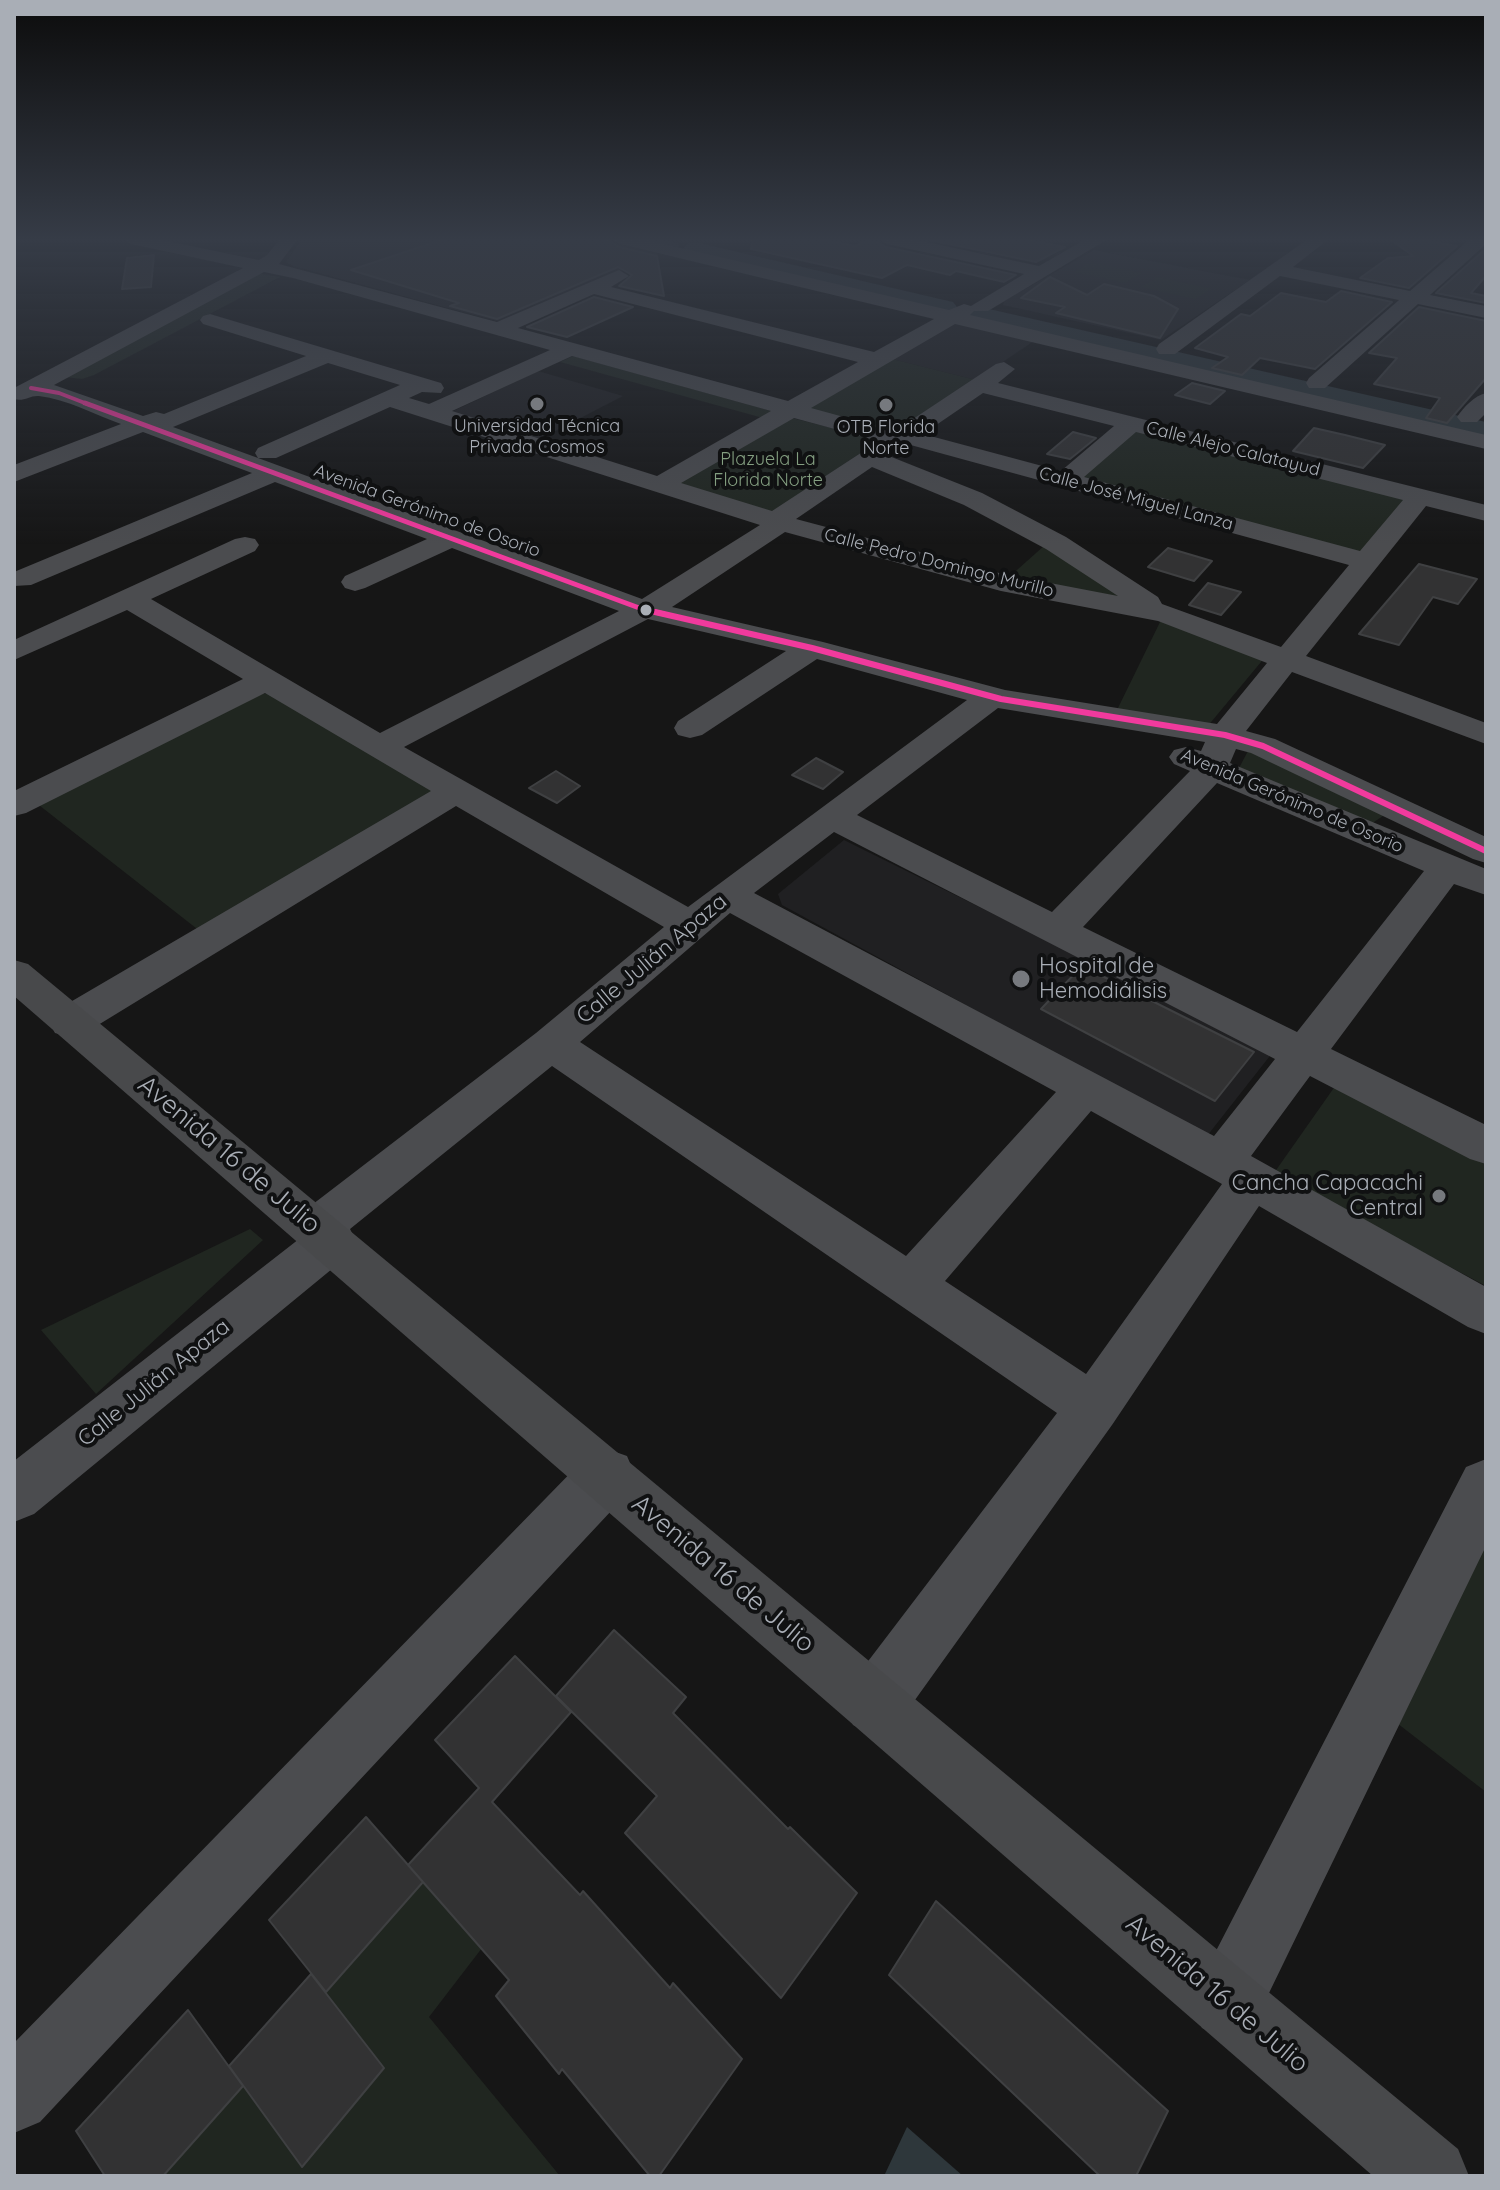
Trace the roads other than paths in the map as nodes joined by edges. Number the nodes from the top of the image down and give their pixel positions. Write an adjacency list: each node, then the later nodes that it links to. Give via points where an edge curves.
1 (132, 341): 20 (street)
2 (282, 341): 13 (street)
3 (542, 341): 11 (street, Calle José Miguel Lanza)
4 (803, 341): 14 (street)
5 (912, 341): 14 (street)
6 (1046, 341): 19 (street)
7 (1060, 341): 30 (street)
8 (1128, 341): 12 (street)
9 (1178, 341): 12 (street)
10 (1364, 341): 17 (street)
11 (570, 349): 15 (street); 24 (street, Calle José Miguel Lanza)
12 (1167, 349): 17 (street)
13 (329, 355): 18 (street); 28 (street)
14 (878, 360): 24 (street)
15 (539, 363): 16 (street); 21 (street)
16 (598, 380)
17 (1317, 383): 30 (street)
18 (421, 384): 21 (street); 22 (street)
19 (979, 385): 29 (street, Calle Alejo Calatayud); 32 (street)
20 (52, 388): 26 (street); 28 (street, Avenida Gerónimo de Osorio)
21 (461, 398): 25 (street)
22 (389, 399): 25 (street, Calle Pedro Domingo Murillo); 35 (street)
23 (1486, 400): 30 (street)
24 (791, 410): 31 (street); 32 (street, Calle José Miguel Lanza)
25 (431, 412): 39 (street, Calle Pedro Domingo Murillo)
26 (14, 413)
27 (731, 418): 31 (street)
28 (157, 422): 35 (street, Avenida Gerónimo de Osorio); 36 (street)
29 (1132, 423): 37 (street, Calle Alejo Calatayud); 38 (street)
30 (1470, 424): 33 (street); 37 (street)
31 (761, 427): 39 (street)
32 (901, 438): 34 (street); 38 (street, Calle José Miguel Lanza)
33 (1486, 442)
34 (871, 458): 42 (street); 44 (street, via 973,499)
35 (274, 463): 43 (street, Avenida Gerónimo de Osorio); 47 (street); 50 (street, Avenida Gerónimo de Osorio)
36 (14, 474)
37 (1420, 479): 41 (street, Calle Alejo Calatayud); 46 (street)
38 (1065, 480): 40 (street, Calle José Miguel Lanza)
39 (661, 484): 42 (street, Calle Pedro Domingo Murillo)
40 (1115, 494): 44 (street); 46 (street, Calle José Miguel Lanza)
41 (1486, 513)
42 (778, 522): 50 (street); 51 (street, Calle Pedro Domingo Murillo, via 1001,582)
43 (453, 537): 48 (street); 50 (street, Avenida Gerónimo de Osorio)
44 (1056, 543): 51 (street)
45 (245, 545): 49 (street)
46 (1369, 562): 54 (street)
47 (21, 579)
48 (355, 582)
49 (128, 598): 53 (street); 55 (street)
50 (654, 604): 52 (street, Avenida Gerónimo de Osorio); 61 (street)
51 (1165, 614): 54 (street, Calle Pedro Domingo Murillo)
52 (812, 648): 56 (street, Avenida Gerónimo de Osorio); 58 (street)
53 (14, 651)
54 (1286, 658): 59 (street, Calle Pedro Domingo Murillo); 60 (street)
55 (266, 680): 61 (street); 64 (street)
56 (993, 696): 57 (street, Avenida Gerónimo de Osorio); 65 (street, Calle Julián Apaza)
57 (1099, 715): 60 (street, Avenida Gerónimo de Osorio); 62 (street, Avenida Gerónimo de Osorio)
58 (690, 728)
59 (1486, 734)
60 (1225, 735): 62 (street); 66 (street, Avenida Gerónimo de Osorio, via 1263,746)
61 (381, 745): 63 (street)
62 (1211, 769): 66 (street, Avenida Gerónimo de Osorio); 72 (street)
63 (454, 792): 71 (street); 74 (street)
64 (14, 805)
65 (832, 817): 70 (street, Calle Julián Apaza); 72 (street)
66 (1405, 831): 67 (street, Avenida Gerónimo de Osorio); 68 (street, Avenida Gerónimo de Osorio)
67 (1486, 851)
68 (1447, 867): 69 (street, Avenida Gerónimo de Osorio); 76 (street)
69 (1486, 883)
70 (727, 895): 71 (street, Calle Julián Apaza); 77 (street)
71 (690, 925): 75 (street, Calle Julián Apaza)
72 (1056, 931): 76 (street)
73 (14, 974): 74 (main road, Avenida 16 de Julio)
74 (70, 1022): 80 (main road, Avenida 16 de Julio)
75 (551, 1044): 80 (street, Calle Julián Apaza); 81 (street)
76 (1305, 1055): 78 (street); 79 (street)
77 (1086, 1088): 79 (street); 81 (street)
78 (1486, 1146)
79 (1236, 1170): 82 (street); 83 (street)
80 (324, 1234): 84 (main road, Avenida 16 de Julio); 86 (street, Calle Julián Apaza)
81 (910, 1286): 83 (street)
82 (1486, 1312)
83 (1093, 1408): 87 (street)
84 (607, 1475): 87 (main road, Avenida 16 de Julio); 89 (street)
85 (1486, 1486): 88 (street)
86 (14, 1495)
87 (875, 1703): 88 (main road, Avenida 16 de Julio)
88 (1227, 2003): 90 (main road, Avenida 16 de Julio)
89 (14, 2096)
90 (1431, 2176)

